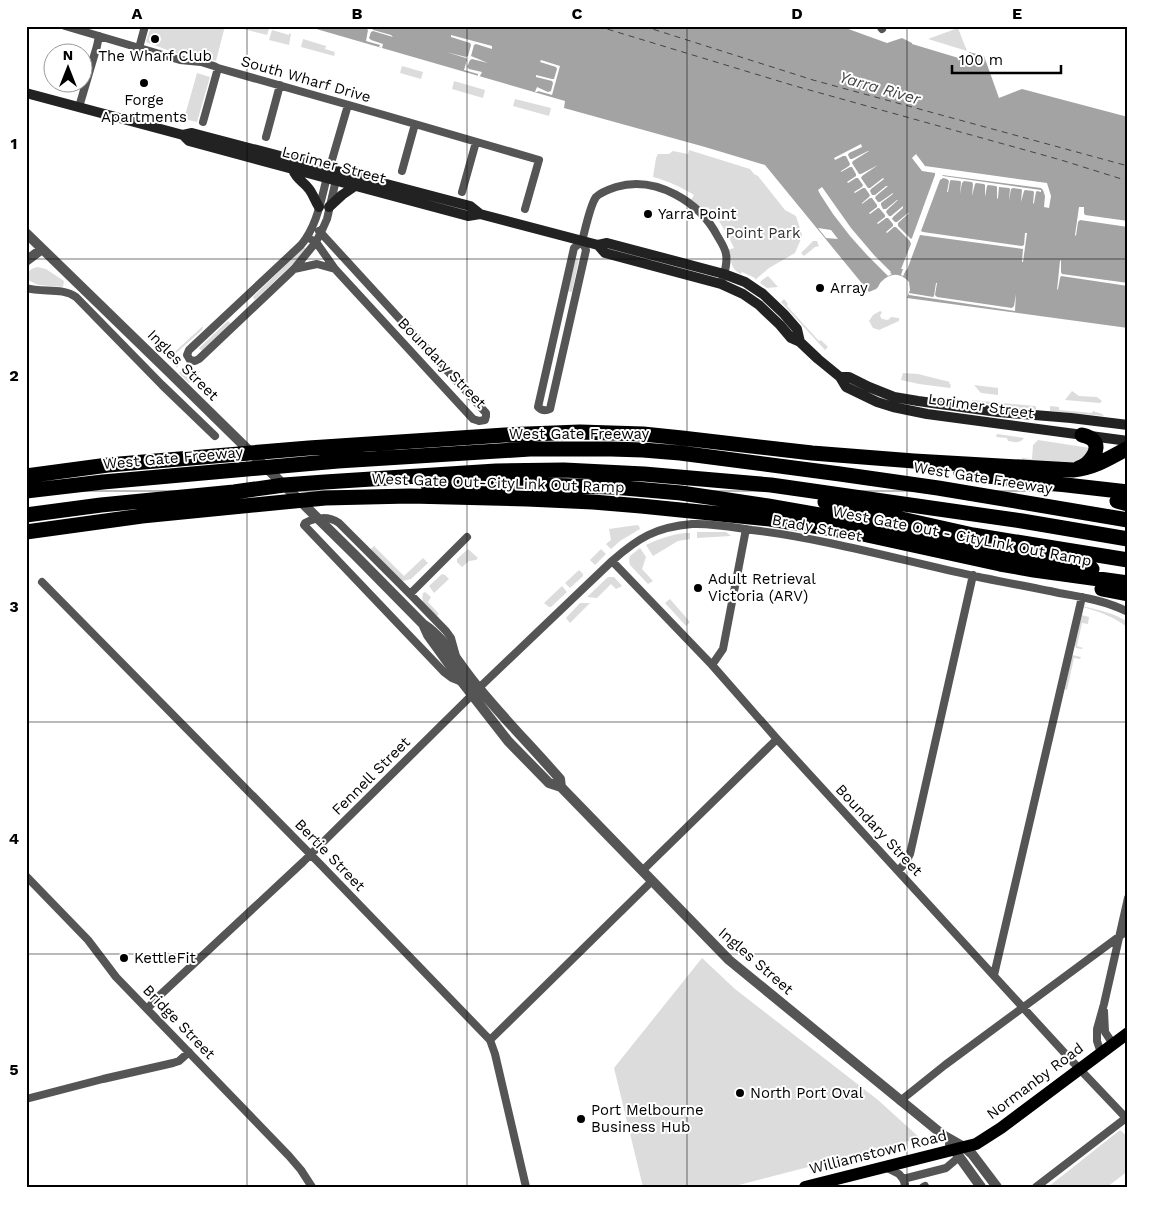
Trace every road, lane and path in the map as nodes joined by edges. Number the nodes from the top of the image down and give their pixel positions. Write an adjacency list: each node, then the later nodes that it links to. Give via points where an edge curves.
1 (65, 26): 3 (street, South Wharf Drive)
2 (146, 26): 4 (street)
3 (99, 36): 4 (street, South Wharf Drive); 9 (street)
4 (139, 48): 5 (street, South Wharf Drive)
5 (218, 68): 6 (street, South Wharf Drive); 10 (street)
6 (280, 85): 8 (street, South Wharf Drive); 13 (street)
7 (26, 93): 9 (main road, Lorimer Street)
8 (348, 105): 11 (street, South Wharf Drive); 17 (street)
9 (79, 107): 12 (main road, Lorimer Street)
10 (203, 122)
11 (415, 124): 14 (street, South Wharf Drive); 16 (street)
12 (183, 135): 15 (main road, Lorimer Street, via 189,141); 17 (main road, Lorimer Street, via 192,133)
13 (266, 137)
14 (476, 142): 19 (street); 21 (street, South Wharf Drive, via 539,160)
15 (293, 170): 17 (main road, Lorimer Street); 20 (main road, via 313,198)
16 (402, 172)
17 (332, 173): 18 (main road, Lorimer Street); 20 (street); 22 (main road, Lorimer Street, via 470,206)
18 (355, 186): 20 (main road); 22 (main road, Lorimer Street, via 468,216)
19 (462, 192)
20 (324, 207): 23 (street); 24 (street, via 325,224)
21 (525, 209)
22 (480, 214): 27 (main road, Lorimer Street)
23 (312, 228): 24 (street, Boundary Street); 26 (street)
24 (321, 232): 28 (street); 31 (street, Boundary Street, via 486,413 485,420 473,419)
25 (26, 233): 29 (street, Ingles Street)
26 (307, 237): 28 (street, Boundary Street); 37 (street)
27 (582, 241): 33 (main road, Lorimer Street, via 598,245 604,252); 33 (street, via 597,197 613,188 632,184 656,187 677,195 709,221 726,255); 35 (street, via 574,247); 36 (street, via 586,250)
28 (316, 242): 31 (street, Boundary Street); 32 (street)
29 (42, 249): 30 (street); 77 (street, Ingles Street, via 438,636)
30 (26, 261)
31 (335, 268): 32 (street, via 309,264)
32 (294, 269): 38 (street)
33 (723, 279): 41 (main road, Lorimer Street, via 753,300 791,338)
34 (26, 288): 44 (street, Ingles Street, via 64,292 76,297)
35 (563, 297): 36 (street); 39 (street)
36 (575, 299): 40 (street)
37 (234, 308): 38 (street); 38 (street, via 189,350 188,358 193,361 199,359)
38 (243, 318)
39 (552, 346): 40 (street); 40 (street, via 538,407 541,410 550,409)
40 (564, 348)
41 (840, 376): 42 (main road, Lorimer Street, via 918,402); 43 (main road, Lorimer Street, via 846,387 893,407)
42 (1128, 424)
43 (1082, 435): 45 (main road, Lorimer Street); 48 (highway, via 1093,440 1096,450 1084,467)
44 (215, 436)
45 (1128, 441)
46 (1128, 448): 48 (highway, via 1096,466)
47 (914, 461): 48 (highway); 49 (highway, via 672,437 580,432 318,447 108,465); 56 (highway, via 1037,476)
48 (1073, 470)
49 (26, 476)
50 (686, 477): 53 (highway, West Gate Freeway, via 601,471 496,471 284,485); 55 (highway, West Gate Freeway); 66 (highway, via 973,535)
51 (26, 484): 56 (highway, via 129,470 350,451 574,439 702,447 806,459 897,475)
52 (26, 491): 55 (highway, West Gate Freeway, via 338,461 582,448 680,453)
53 (234, 492): 58 (highway, via 285,493 388,486 546,485 652,490); 59 (highway, West Gate Freeway)
54 (442, 496): 58 (highway, via 555,494); 61 (highway, West Gate Out-CityLink Out Ramp, via 632,505); 63 (highway, West Gate Out-CityLink Out Ramp, via 325,498 142,516)
55 (936, 497): 57 (highway, via 678,462 561,457 303,473 85,492); 60 (highway, West Gate Freeway, via 1014,501); 65 (highway, West Gate Freeway, via 1022,520)
56 (1125, 498)
57 (26, 501)
58 (768, 506): 68 (highway, via 1010,555)
59 (26, 515)
60 (1128, 520)
61 (819, 527): 71 (highway, West Gate Out - CityLink Out Ramp, via 1000,564); 73 (highway, via 854,539 965,565)
62 (746, 529): 67 (street, Brady Street, via 701,524 674,526 642,537); 69 (street, Brady Street, via 801,537); 76 (street, via 723,649)
63 (26, 532)
64 (467, 537): 72 (street)
65 (1128, 539)
66 (1128, 560)
67 (612, 561): 76 (street, Boundary Street); 78 (street, Fennell Street)
68 (1128, 575)
69 (973, 576): 74 (street, Brady Street); 85 (street, via 910,854)
70 (42, 582): 83 (street, Bertie Street)
71 (1128, 583)
72 (410, 594): 77 (street, Ingles Street, via 449,635); 77 (street, Ingles Street, via 337,521 323,518 304,525 444,672)
73 (1128, 594)
74 (1082, 597): 75 (street, Brady Street); 91 (street)
75 (1128, 612)
76 (712, 665): 79 (street, Boundary Street)
77 (465, 678): 78 (street, Ingles Street)
78 (476, 692): 80 (street, Ingles Street); 81 (street, Ingles Street); 83 (street, Fennell Street)
79 (777, 740): 84 (street); 85 (street, Boundary Street)
80 (527, 744): 81 (street); 82 (street, Ingles Street, via 560,779)
81 (519, 752): 82 (street, Ingles Street, via 549,783)
82 (561, 787): 84 (street, Ingles Street)
83 (310, 854): 93 (street, Fennell Street); 96 (street, Bertie Street)
84 (642, 871): 87 (street, Ingles Street)
85 (898, 871): 91 (street, Boundary Street)
86 (26, 876): 93 (street, Bridge Street)
87 (652, 881): 96 (street); 102 (street, Ingles Street, via 729,960)
88 (1128, 898): 90 (street)
89 (1128, 930): 90 (street)
90 (1119, 936): 92 (street); 94 (street)
91 (994, 975): 94 (street, Boundary Street)
92 (1104, 1004): 97 (street, via 1105,1032); 99 (street, via 1097,1029)
93 (148, 1008): 98 (street, Bridge Street)
94 (1023, 1008): 100 (street, Boundary Street); 102 (street)
95 (1128, 1033): 97 (main road, Normanby Road)
96 (490, 1040): 108 (street, Bertie Street)
97 (1113, 1044): 99 (main road, Normanby Road)
98 (189, 1052): 101 (street, via 173,1063); 107 (street, Bridge Street, via 290,1156)
99 (1101, 1053): 100 (main road, Normanby Road)
100 (1080, 1069): 103 (street, Boundary Street); 104 (main road, Normanby Road, via 989,1136)
101 (26, 1099)
102 (900, 1101): 104 (street, Ingles Street)
103 (1127, 1119): 112 (street)
104 (959, 1151): 105 (main road, Williamstown Road); 106 (street, via 946,1168); 110 (street, Ingles Street); 111 (street, Ingles Street, via 972,1154)
105 (884, 1167): 106 (street, via 898,1174); 109 (main road, Williamstown Road)
106 (905, 1184)
107 (312, 1187)
108 (526, 1187)
109 (805, 1187)
110 (981, 1187)
111 (997, 1187)
112 (1036, 1187)

